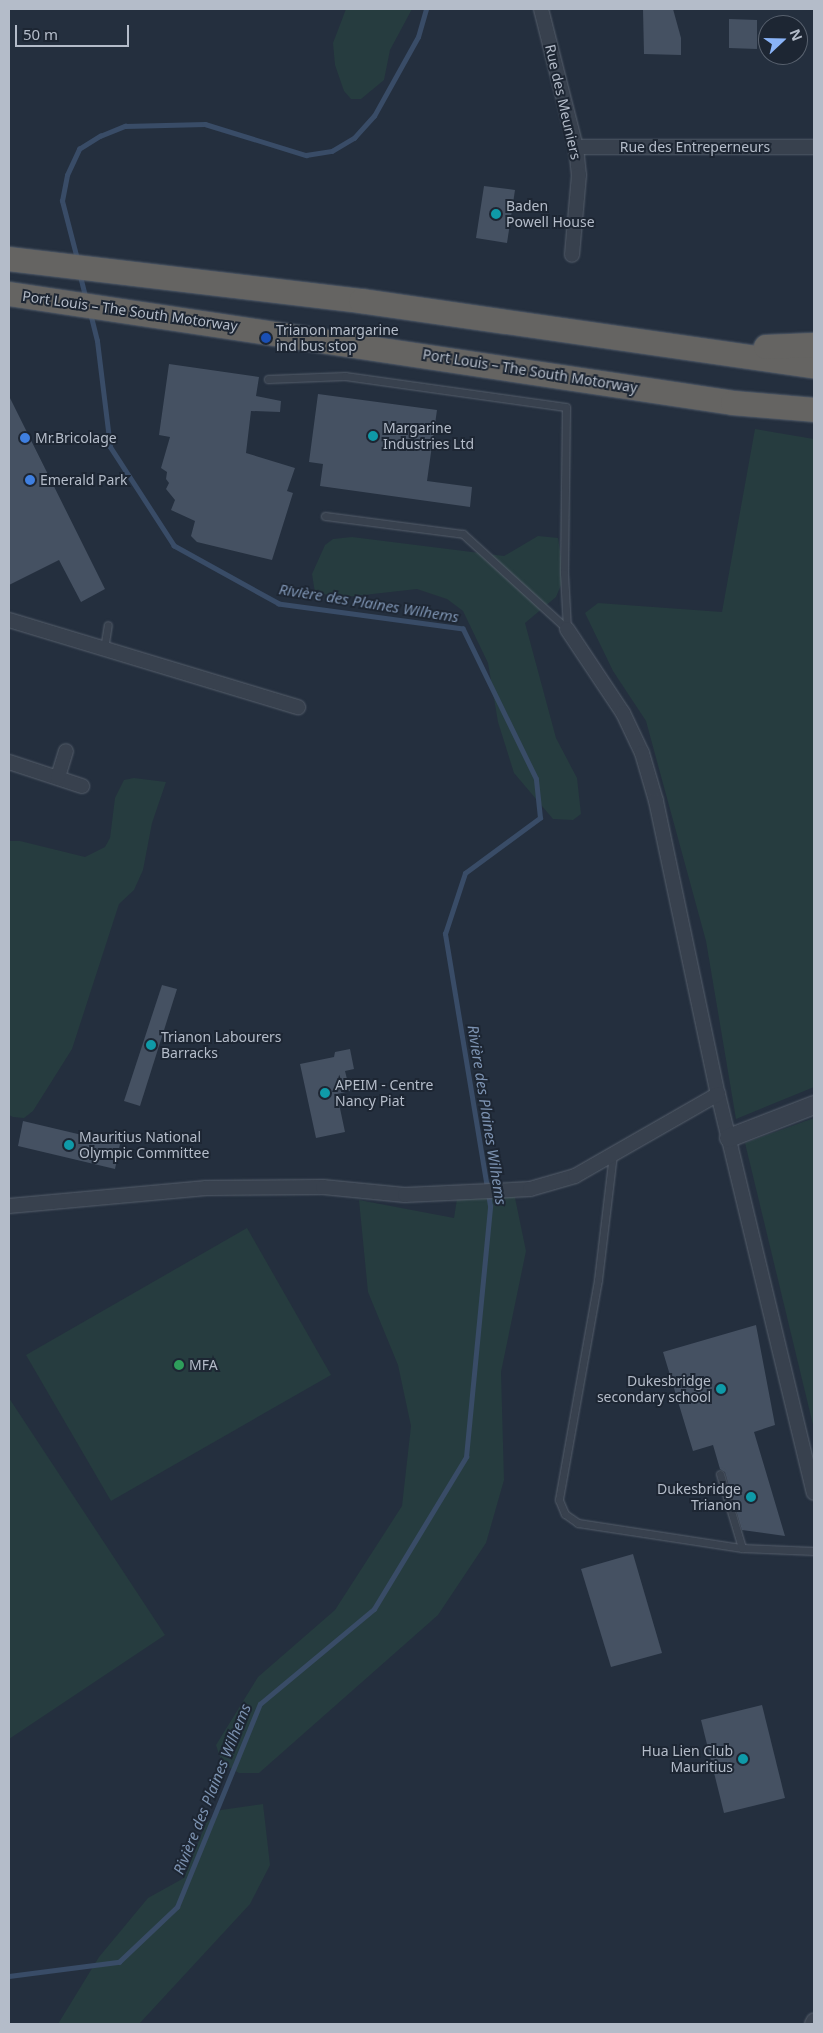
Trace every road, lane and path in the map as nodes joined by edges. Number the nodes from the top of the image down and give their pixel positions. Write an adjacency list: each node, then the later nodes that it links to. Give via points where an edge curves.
1 (541, 9): 2 (street, Rue des Meuniers)
2 (576, 147): 3 (street, Rue des Entreperneurs); 4 (street, Rue des Meuniers, via 579,175)
3 (814, 147)
4 (572, 255)
5 (9, 259): 7 (highway, via 361,301)
6 (13, 299): 11 (highway, Port Louis – The South Motorway, via 106,306)
7 (672, 344): 8 (highway, via 710,341 784,348); 9 (highway)
8 (814, 345)
9 (814, 366)
10 (268, 379): 17 (lane, via 345,376 566,407 564,573)
11 (733, 403): 12 (highway, Port Louis – The South Motorway); 13 (highway)
12 (814, 410)
13 (814, 422)
14 (325, 516): 17 (lane, via 463,534)
15 (9, 620): 18 (street)
16 (108, 625): 18 (lane)
17 (567, 629): 24 (street, via 623,713 642,753 656,801)
18 (104, 649): 19 (street)
19 (298, 707)
20 (66, 751): 22 (street)
21 (9, 762): 22 (street)
22 (58, 777): 23 (street)
23 (82, 786)
24 (718, 1094): 26 (street); 27 (street)
25 (814, 1105): 26 (street)
26 (729, 1138): 30 (street)
27 (613, 1154): 28 (street, via 575,1176 530,1190 405,1195 324,1187 206,1188); 31 (lane, via 598,1280 559,1500 565,1514 578,1523)
28 (9, 1206)
29 (720, 1474): 31 (lane)
30 (814, 1493)
31 (742, 1548): 32 (lane)
32 (814, 1551)
33 (814, 2020): 34 (street)
34 (812, 2024)

